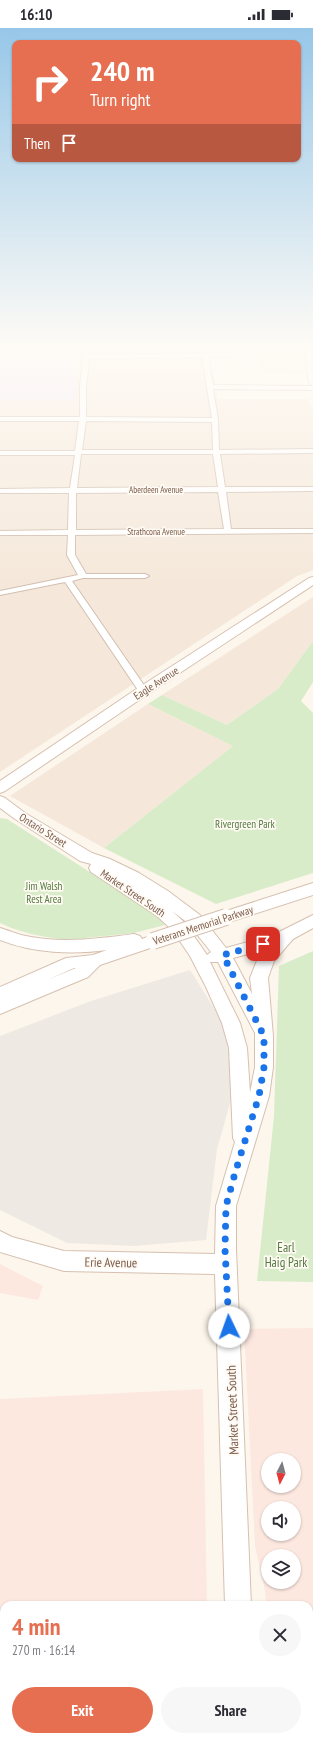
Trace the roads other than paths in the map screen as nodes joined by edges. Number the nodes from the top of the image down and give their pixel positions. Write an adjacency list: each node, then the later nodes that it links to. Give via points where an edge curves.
1 (82, 425): 6 (street)
2 (215, 425): 3 (street)
3 (216, 451): 4 (street); 6 (street); 7 (street)
4 (313, 451)
5 (0, 453): 6 (street)
6 (78, 453): 9 (street)
7 (222, 489): 8 (street, Aberdeen Avenue); 9 (street, Aberdeen Avenue); 13 (street)
8 (313, 489)
9 (74, 490): 10 (street, Aberdeen Avenue); 12 (street)
10 (0, 491)
11 (313, 531): 13 (street, Strathcona Avenue)
12 (71, 532): 13 (street, Strathcona Avenue); 14 (street, Strathcona Avenue); 15 (street, via 71,555)
13 (228, 532)
14 (0, 533)
15 (83, 576): 16 (street); 17 (street)
16 (145, 576)
17 (68, 580): 19 (street); 20 (street)
18 (313, 580): 20 (street, Eagle Avenue)
19 (0, 593)
20 (143, 691): 21 (street, Eagle Avenue)
21 (0, 788)
22 (0, 801): 24 (street, Ontario Street)
23 (0, 813): 24 (street)
24 (20, 816): 25 (street, Ontario Street)
25 (86, 857): 31 (street, Market Street South, via 121,871 162,895 194,919); 33 (street, Market Street South, via 99,871 163,912 179,927)
26 (313, 888): 30 (street, Veterans Memorial Parkway, bridge)
27 (313, 921): 29 (street)
28 (0, 934): 30 (street, via 42,945 90,946 133,940)
29 (287, 935): 31 (street); 36 (street, via 267,958 259,978)
30 (153, 942): 32 (street, Veterans Memorial Parkway)
31 (223, 955): 33 (street); 36 (street, Market Street South)
32 (94, 961): 34 (street, Veterans Memorial Parkway, via 72,962); 35 (street, Veterans Memorial Parkway, via 82,973)
33 (201, 961): 37 (street, Market Street South, via 231,1023 238,1048)
34 (0, 994)
35 (0, 1007)
36 (264, 1036): 37 (street, Market Street South, via 264,1067 259,1096)
37 (244, 1145): 39 (street, Market Street South, via 226,1206)
38 (0, 1241): 39 (street, Erie Avenue, via 64,1261)
39 (226, 1264): 40 (street, Market Street South)
40 (238, 1601)

